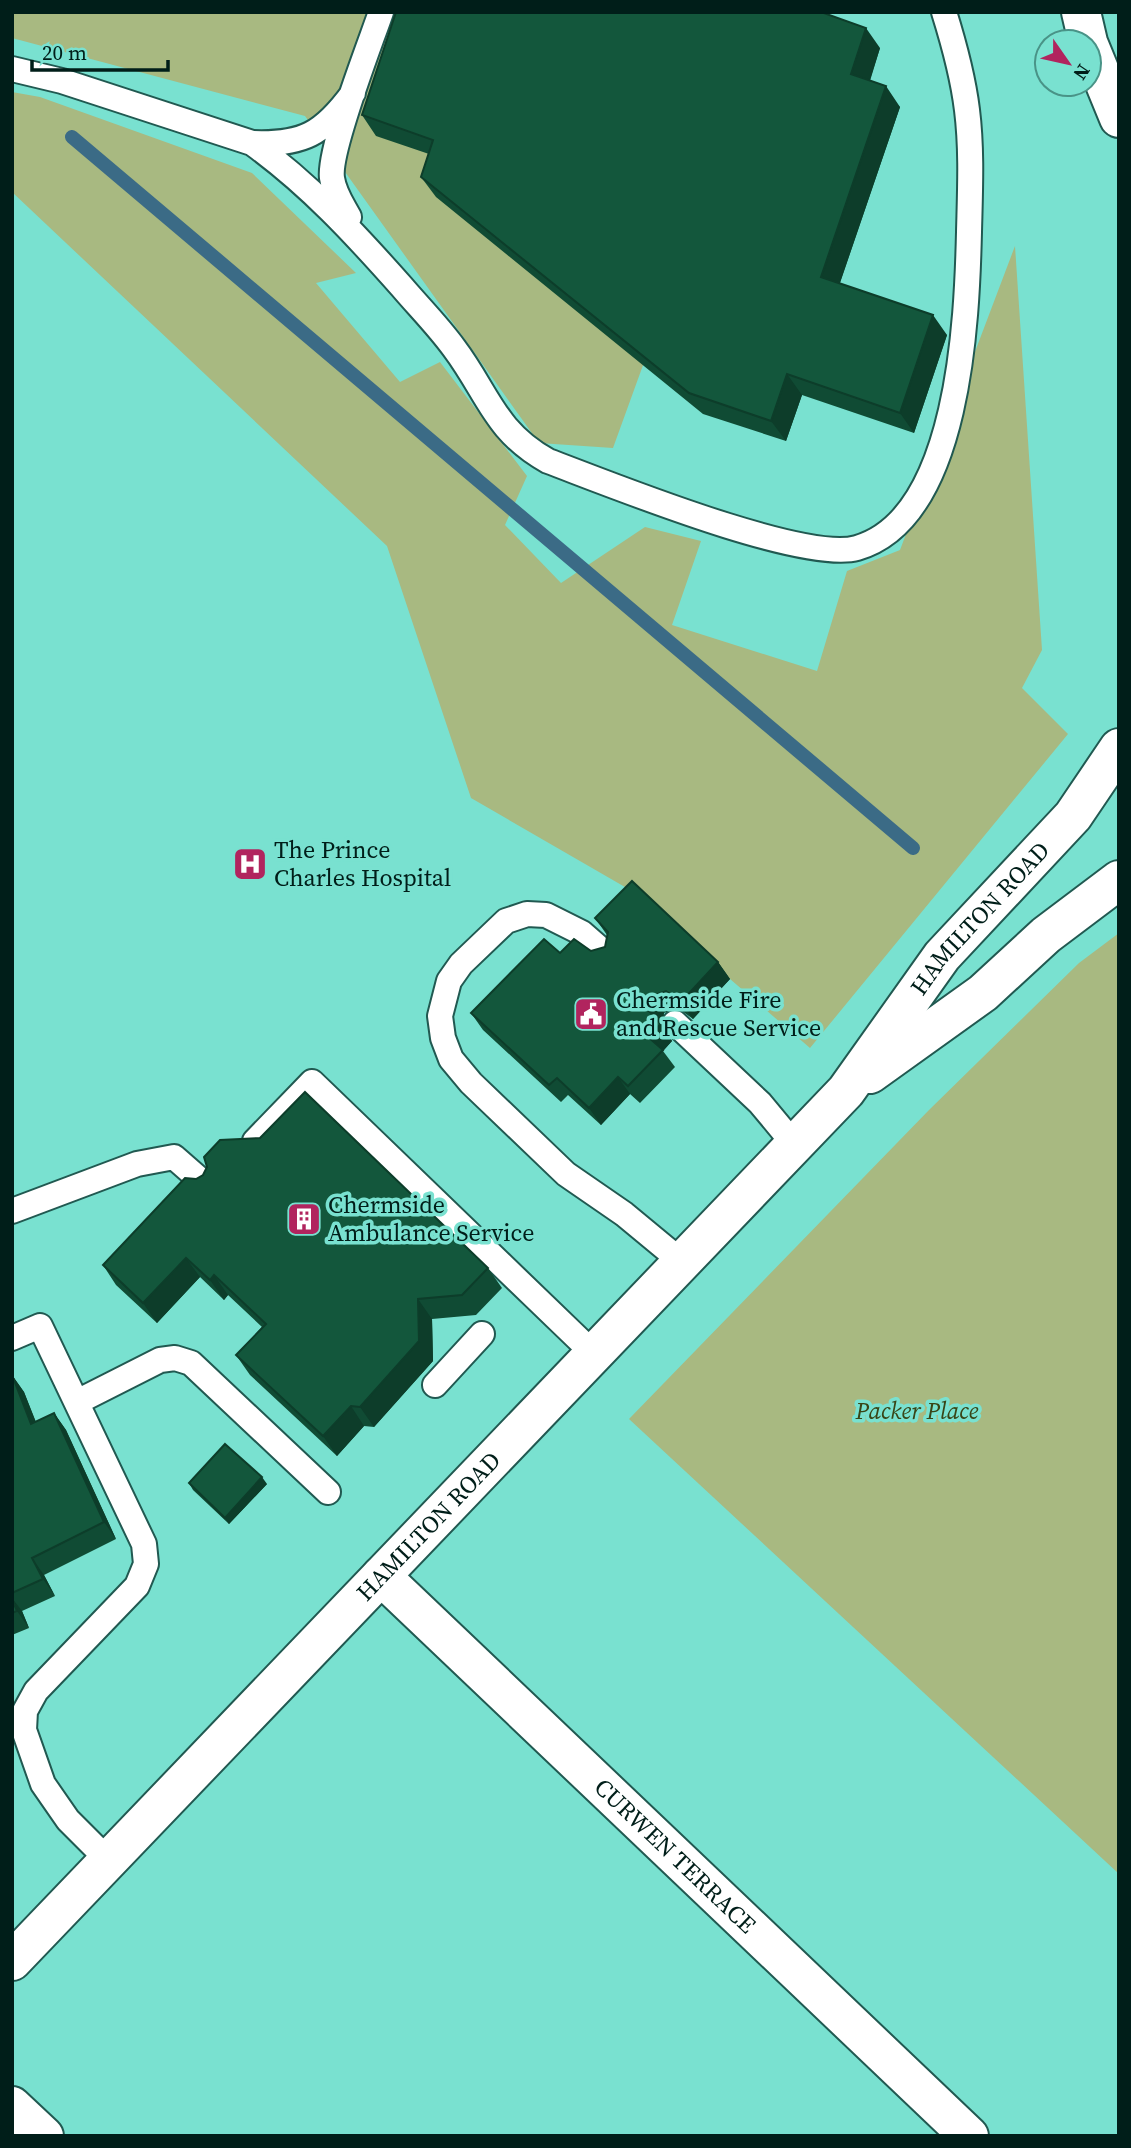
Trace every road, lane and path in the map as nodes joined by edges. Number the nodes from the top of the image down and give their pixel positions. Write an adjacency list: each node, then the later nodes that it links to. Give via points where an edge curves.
1 (381, 12): 5 (lane)
2 (944, 12): 8 (lane, via 967,109 971,162 967,320 960,372 936,458 897,525 876,540 833,550 807,546 668,505 526,449 506,430 454,348)
3 (12, 69): 7 (lane)
4 (1103, 79): 6 (main road)
5 (353, 93): 7 (lane, via 333,121 314,135 282,144); 8 (lane, via 331,175 336,195)
6 (1119, 118)
7 (252, 142): 8 (lane, via 316,194)
8 (368, 248)
9 (1119, 748): 13 (main road, HAMILTON ROAD, via 1073,816 942,956)
10 (1119, 880): 13 (main road, HAMILTON ROAD, via 1046,935 983,993)
11 (606, 954): 18 (lane, via 582,933 546,915 527,914 506,921 449,981 440,1016 443,1038 451,1059 471,1083 566,1174)
12 (676, 1023): 15 (lane, via 760,1103)
13 (846, 1091): 15 (main road, HAMILTON ROAD)
14 (255, 1141): 21 (lane, via 312,1082)
15 (794, 1144): 18 (main road, HAMILTON ROAD)
16 (206, 1185): 17 (lane, via 174,1157 137,1164)
17 (12, 1211)
18 (682, 1262): 21 (main road, HAMILTON ROAD)
19 (482, 1334): 22 (lane)
20 (12, 1338): 23 (lane, via 40,1326)
21 (593, 1353): 25 (main road, HAMILTON ROAD)
22 (435, 1385)
23 (77, 1402): 24 (lane, via 160,1360 191,1363); 26 (lane, via 144,1544 146,1564 137,1586 36,1691 25,1711 24,1730 48,1792 73,1826)
24 (328, 1492)
25 (381, 1576): 26 (main road, HAMILTON ROAD); 30 (main road, CURWEN TERRACE)
26 (108, 1860): 27 (main road, HAMILTON ROAD)
27 (12, 1961)
28 (12, 2106): 29 (main road)
29 (44, 2136)
30 (969, 2136)

